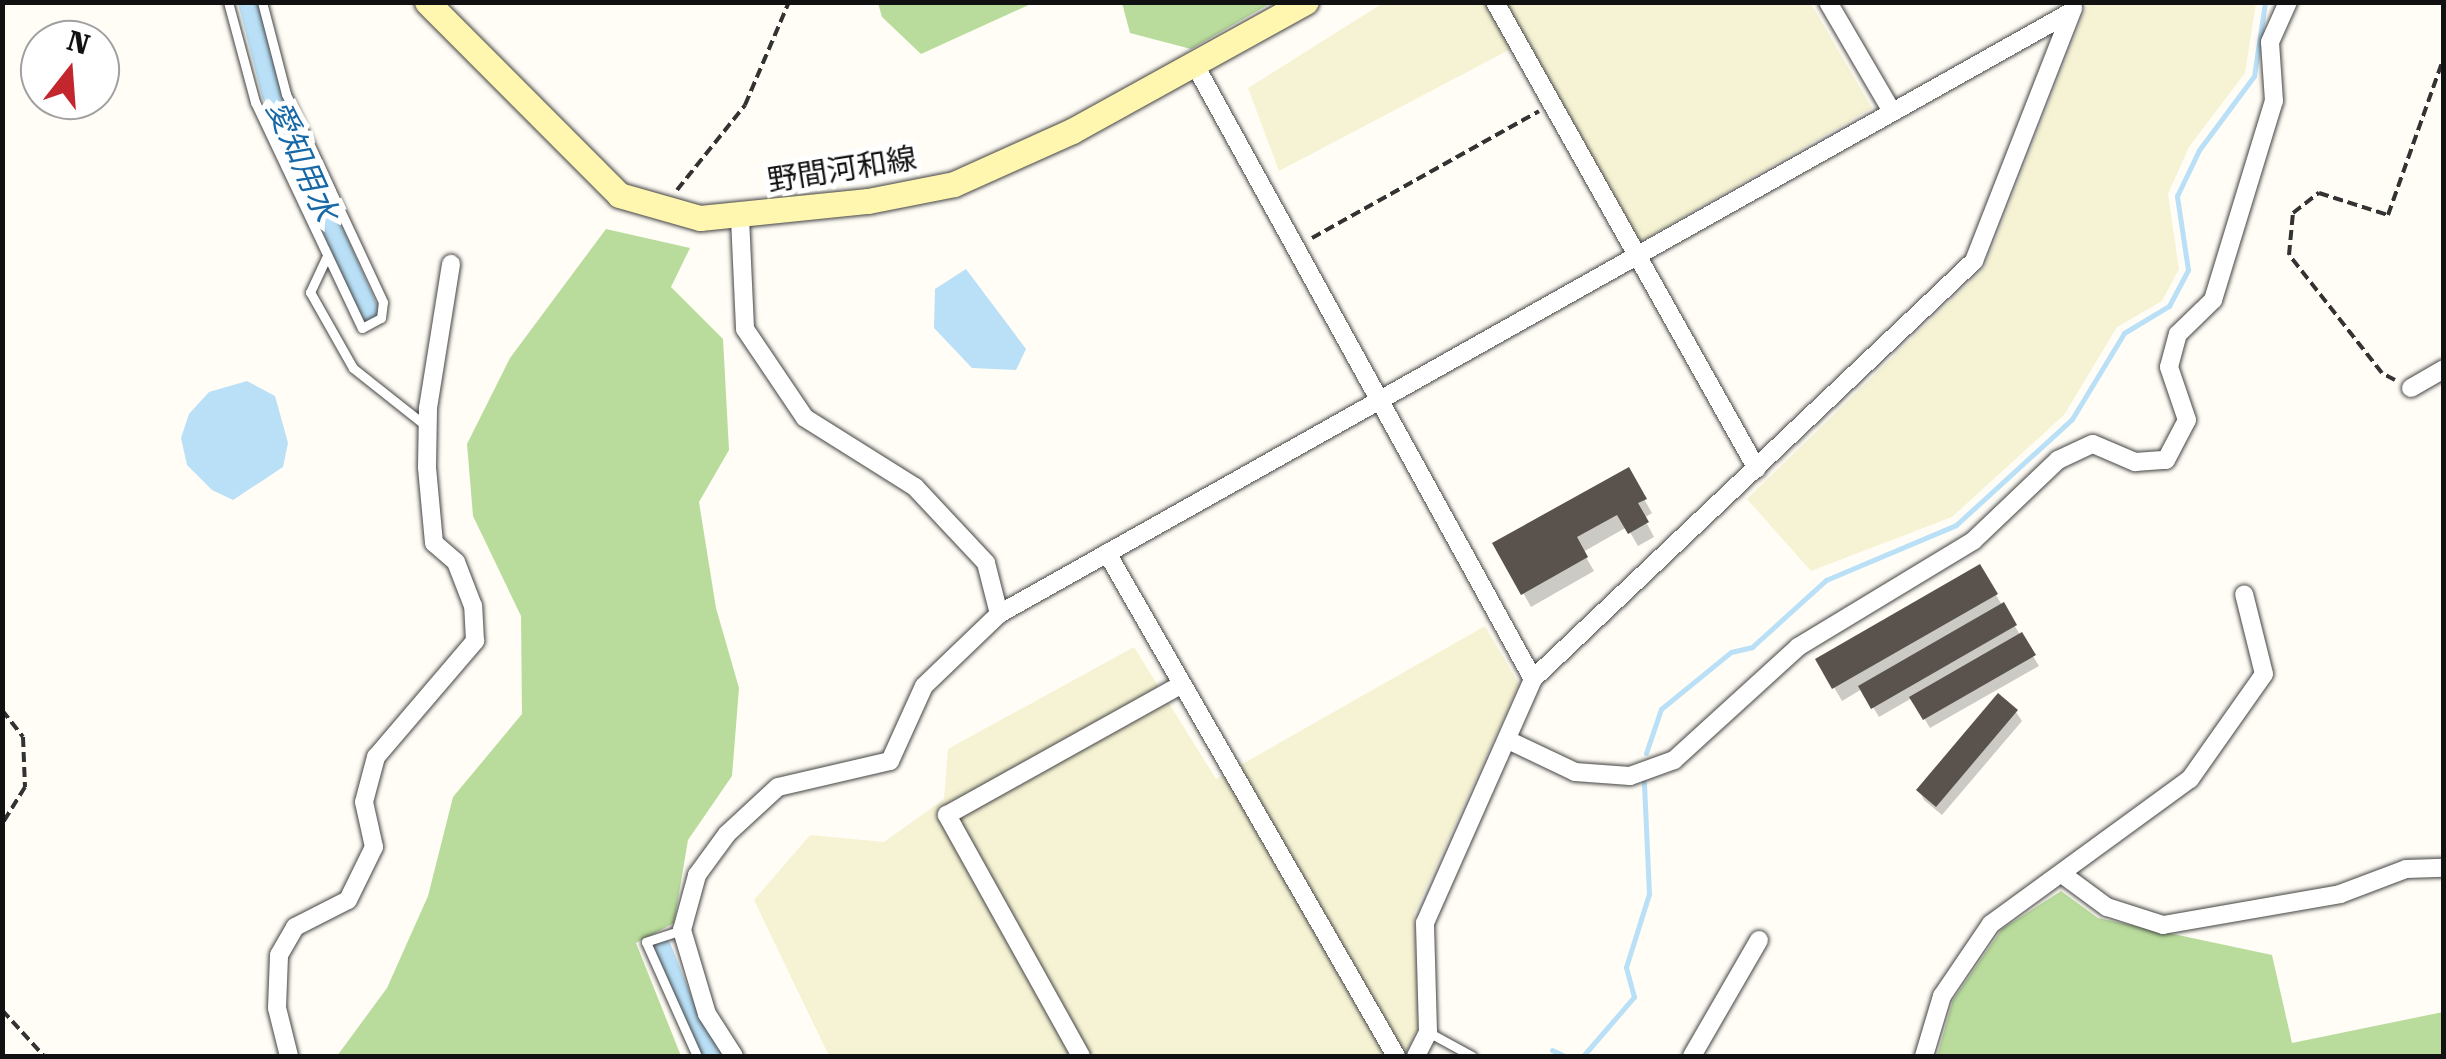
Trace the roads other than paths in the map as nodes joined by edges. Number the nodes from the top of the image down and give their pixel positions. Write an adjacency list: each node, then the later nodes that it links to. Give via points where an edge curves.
1 (228, 2): 13 (lane, via 255,102)
2 (262, 2): 13 (lane, via 286,94 383,302 381,318 362,328)
3 (427, 2): 11 (main road, 野間河和線, via 619,194 661,210)
4 (1306, 2): 9 (main road, 野間河和線)
5 (1496, 2): 12 (street)
6 (1828, 2): 10 (street)
7 (2288, 2): 25 (street, via 2270,42 2274,101 2212,300 2178,334 2169,366 2187,420 2166,460 2135,462 2093,444 2058,460 1973,541 1798,647 1674,760 1630,776 1574,772)
8 (2073, 7): 10 (street); 19 (street, via 1974,260)
9 (1195, 65): 11 (main road, 野間河和線, via 954,184); 17 (street)
10 (1891, 110): 12 (street)
11 (740, 218): 22 (street, via 745,329 805,418 914,487 986,563)
12 (1634, 256): 17 (street); 19 (street)
13 (326, 258): 18 (lane, via 310,292 353,368)
14 (451, 264): 18 (street)
15 (2444, 369): 16 (street)
16 (2411, 388)
17 (1380, 404): 20 (street); 23 (street)
18 (428, 428): 31 (street, via 434,543 462,577 473,606 475,641 376,757 364,802 374,847 348,900 295,927 279,955 276,1008)
19 (1757, 469): 23 (street)
20 (1107, 553): 22 (street); 24 (street)
21 (2244, 594): 27 (street, via 2264,674 2190,779)
22 (1000, 614): 28 (street, via 924,686 890,761 778,787 727,834 698,875)
23 (1534, 680): 25 (street)
24 (1179, 686): 34 (street, via 947,815); 35 (street)
25 (1510, 741): 30 (street, via 1471,812 1426,923)
26 (2444, 868): 27 (street, via 2406,869 2340,894 2163,924 2106,907)
27 (2062, 874): 39 (street, via 1992,924 1942,996)
28 (682, 930): 32 (lane, via 646,942); 33 (street, via 707,1014)
29 (1759, 940): 38 (street)
30 (1428, 1032): 36 (street); 37 (lane)
31 (290, 1056)
32 (697, 1056)
33 (734, 1056)
34 (1080, 1056)
35 (1396, 1056)
36 (1416, 1056)
37 (1472, 1056)
38 (1692, 1056)
39 (1924, 1056)

